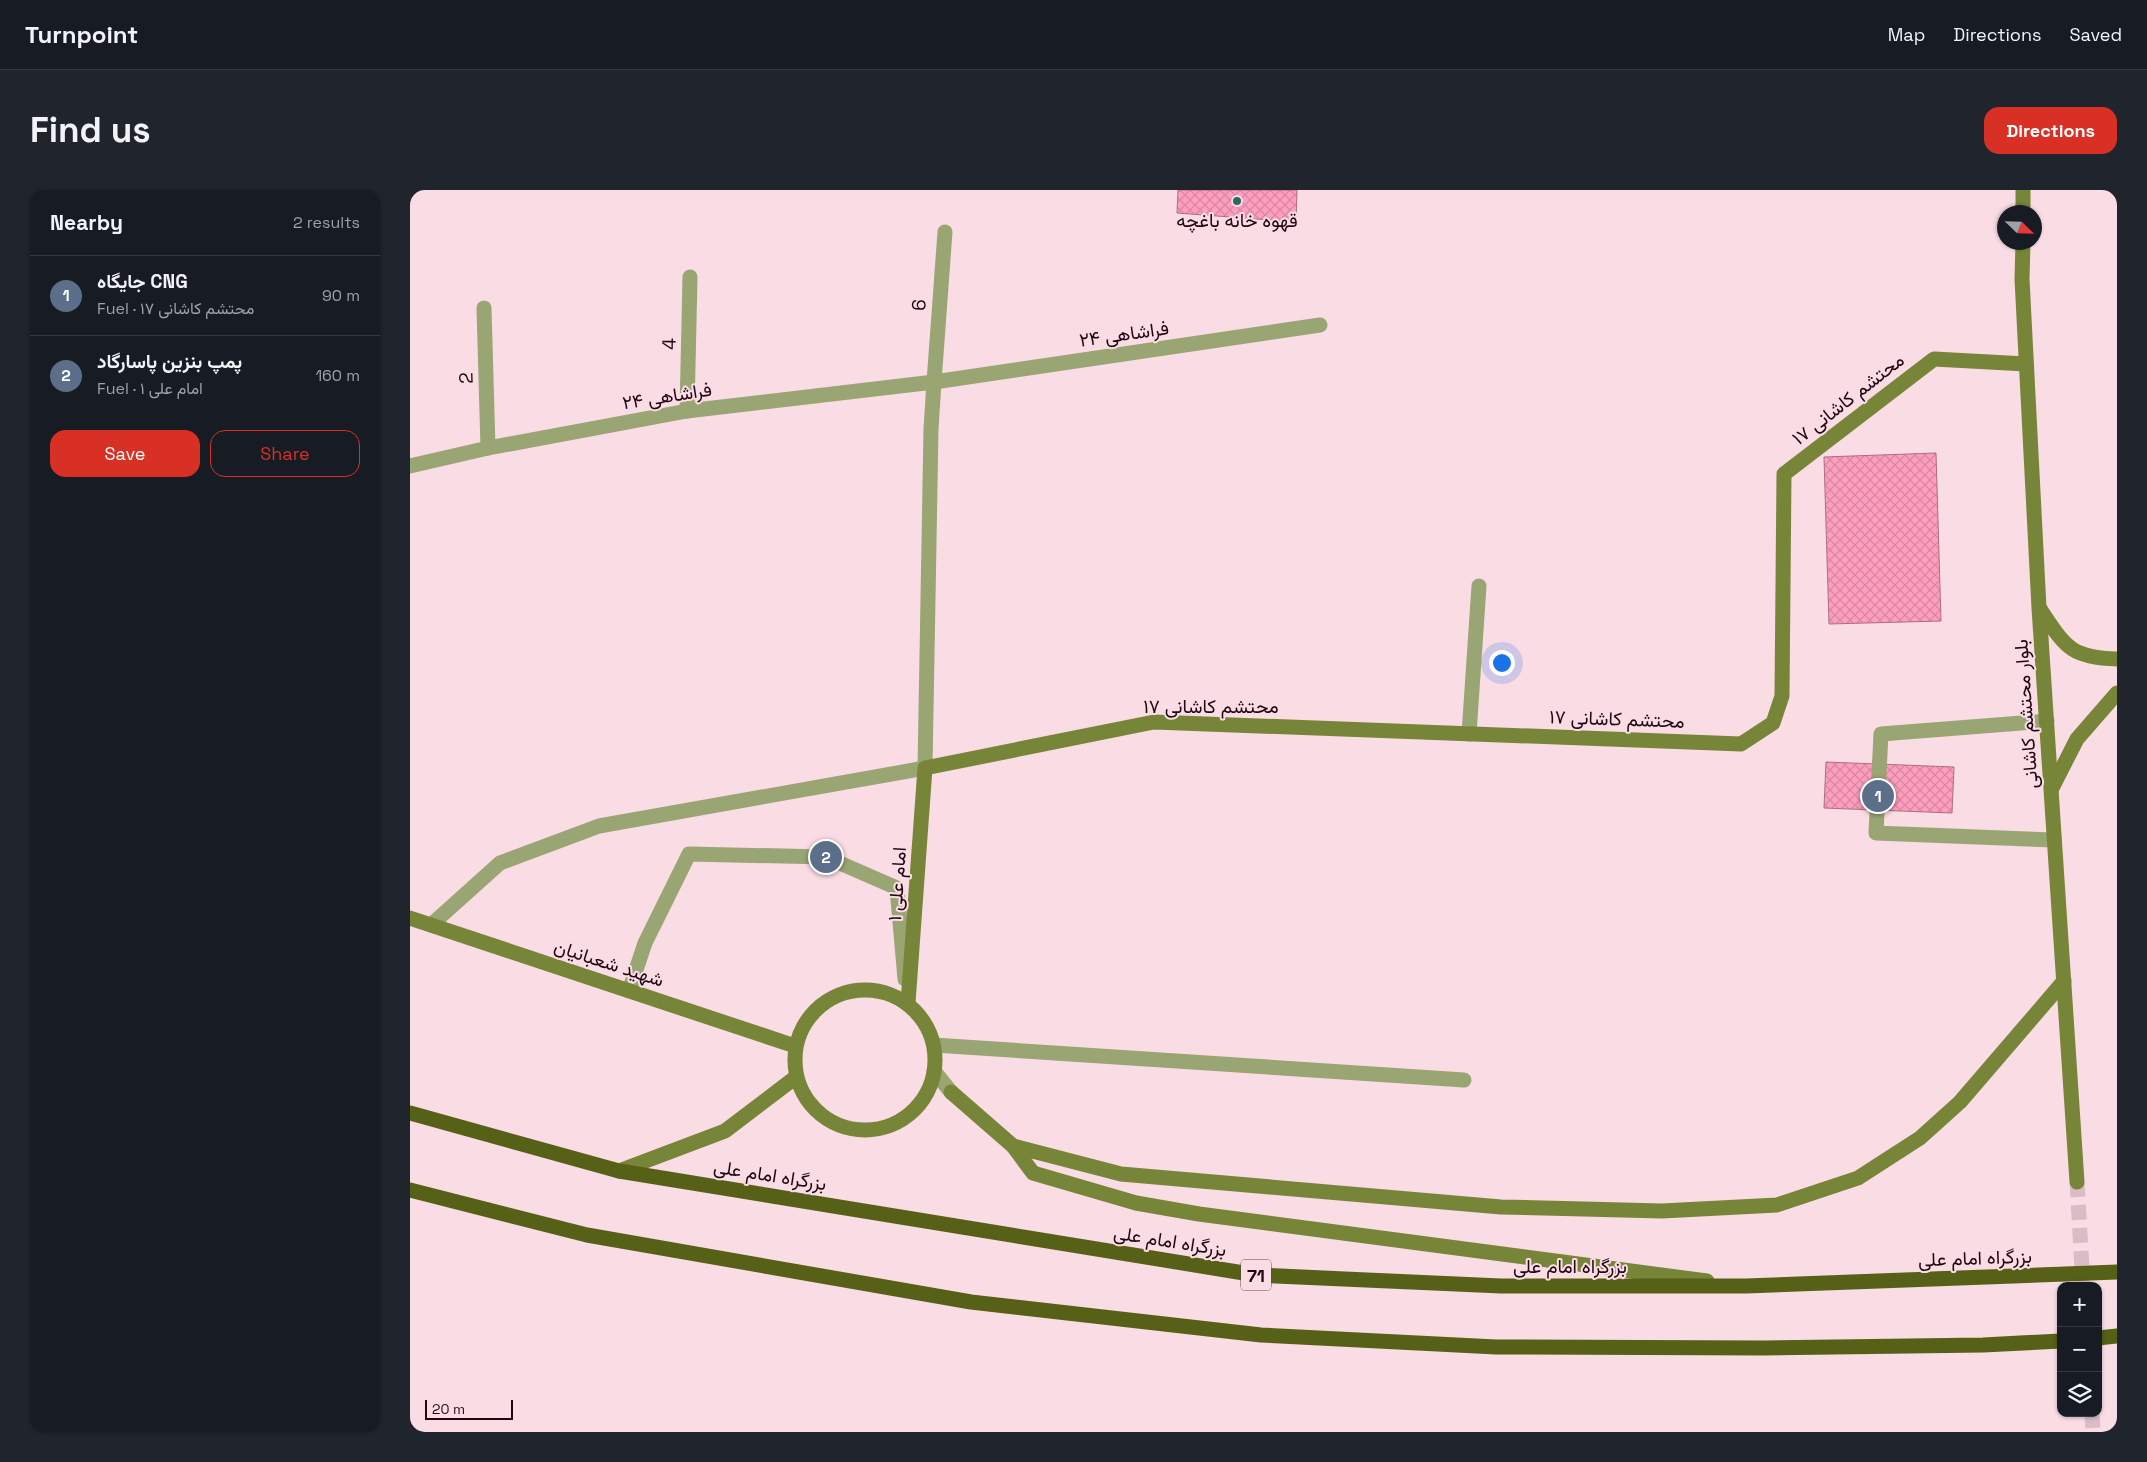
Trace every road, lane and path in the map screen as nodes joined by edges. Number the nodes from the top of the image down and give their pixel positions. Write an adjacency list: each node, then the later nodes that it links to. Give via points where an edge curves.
1 (2023, 190): 2 (main road)
2 (2023, 205)
3 (945, 232): 9 (street, 6)
4 (2023, 250): 8 (main road, بلوار محتشم کاشانی)
5 (690, 277): 10 (street, 4)
6 (484, 308): 11 (street, 2)
7 (1320, 325): 9 (street, فراشاهی ۲۴)
8 (2026, 364): 14 (main road, بلوار محتشم کاشانی); 18 (main road, محتشم کاشانی ۱۷, via 1934,359 1784,474 1782,696 1772,723 1741,744)
9 (934, 382): 10 (street, فراشاهی ۲۴); 19 (street, via 930,429)
10 (687, 411): 11 (street, فراشاهی ۲۴)
11 (488, 448): 12 (street, فراشاهی ۲۴)
12 (410, 466)
13 (1479, 586): 18 (street)
14 (2039, 608): 15 (main road, via 2062,642 2080,654); 17 (main road, بلوار محتشم کاشانی)
15 (2117, 660)
16 (2117, 692): 20 (main road, via 2077,739)
17 (2047, 721): 20 (main road, بلوار محتشم کاشانی); 21 (street, via 1881,734 1876,833)
18 (1469, 734): 19 (main road, محتشم کاشانی ۱۷, via 1154,722)
19 (926, 768): 23 (street, via 599,826 500,864); 26 (main road, امام علی ۱)
20 (2051, 790): 21 (main road, بلوار محتشم کاشانی)
21 (2054, 840): 24 (main road, بلوار محتشم کاشانی)
22 (410, 918): 23 (main road, شهید شعبانیان)
23 (431, 925): 25 (main road, شهید شعبانیان)
24 (2064, 981): 34 (main road, via 1960,1102 1920,1138 1858,1178 1777,1205 1662,1211 1500,1207 1121,1174); 36 (main road, بلوار محتشم کاشانی)
25 (629, 991): 26 (street, via 644,943 689,854 826,857 897,888); 28 (main road, شهید شعبانیان)
26 (908, 1003): 27 (main road, via 920,1014); 28 (main road, via 886,992 863,989 840,993 819,1006 804,1024)
27 (934, 1045): 29 (main road); 31 (street)
28 (795, 1046): 30 (main road)
29 (934, 1071): 30 (main road, via 928,1091 916,1108 900,1121 880,1129 859,1130 838,1126 819,1114 805,1097); 32 (street)
30 (796, 1077): 35 (main road, via 725,1131)
31 (1464, 1080)
32 (951, 1092): 34 (main road)
33 (410, 1113): 35 (highway, بزرگراه امام علی / 71)
34 (1013, 1146): 39 (main road, via 1033,1173 1136,1204)
35 (619, 1171): 39 (highway, بزرگراه امام علی / 71, via 1256,1275 1501,1286)
36 (2077, 1182)
37 (410, 1190): 42 (highway, via 587,1235 970,1302 1261,1335 1496,1348 1765,1348)
38 (2117, 1272): 39 (highway, بزرگراه امام علی / 71)
39 (1746, 1286)
40 (2117, 1336): 41 (highway)
41 (2102, 1338)
42 (2057, 1342)

